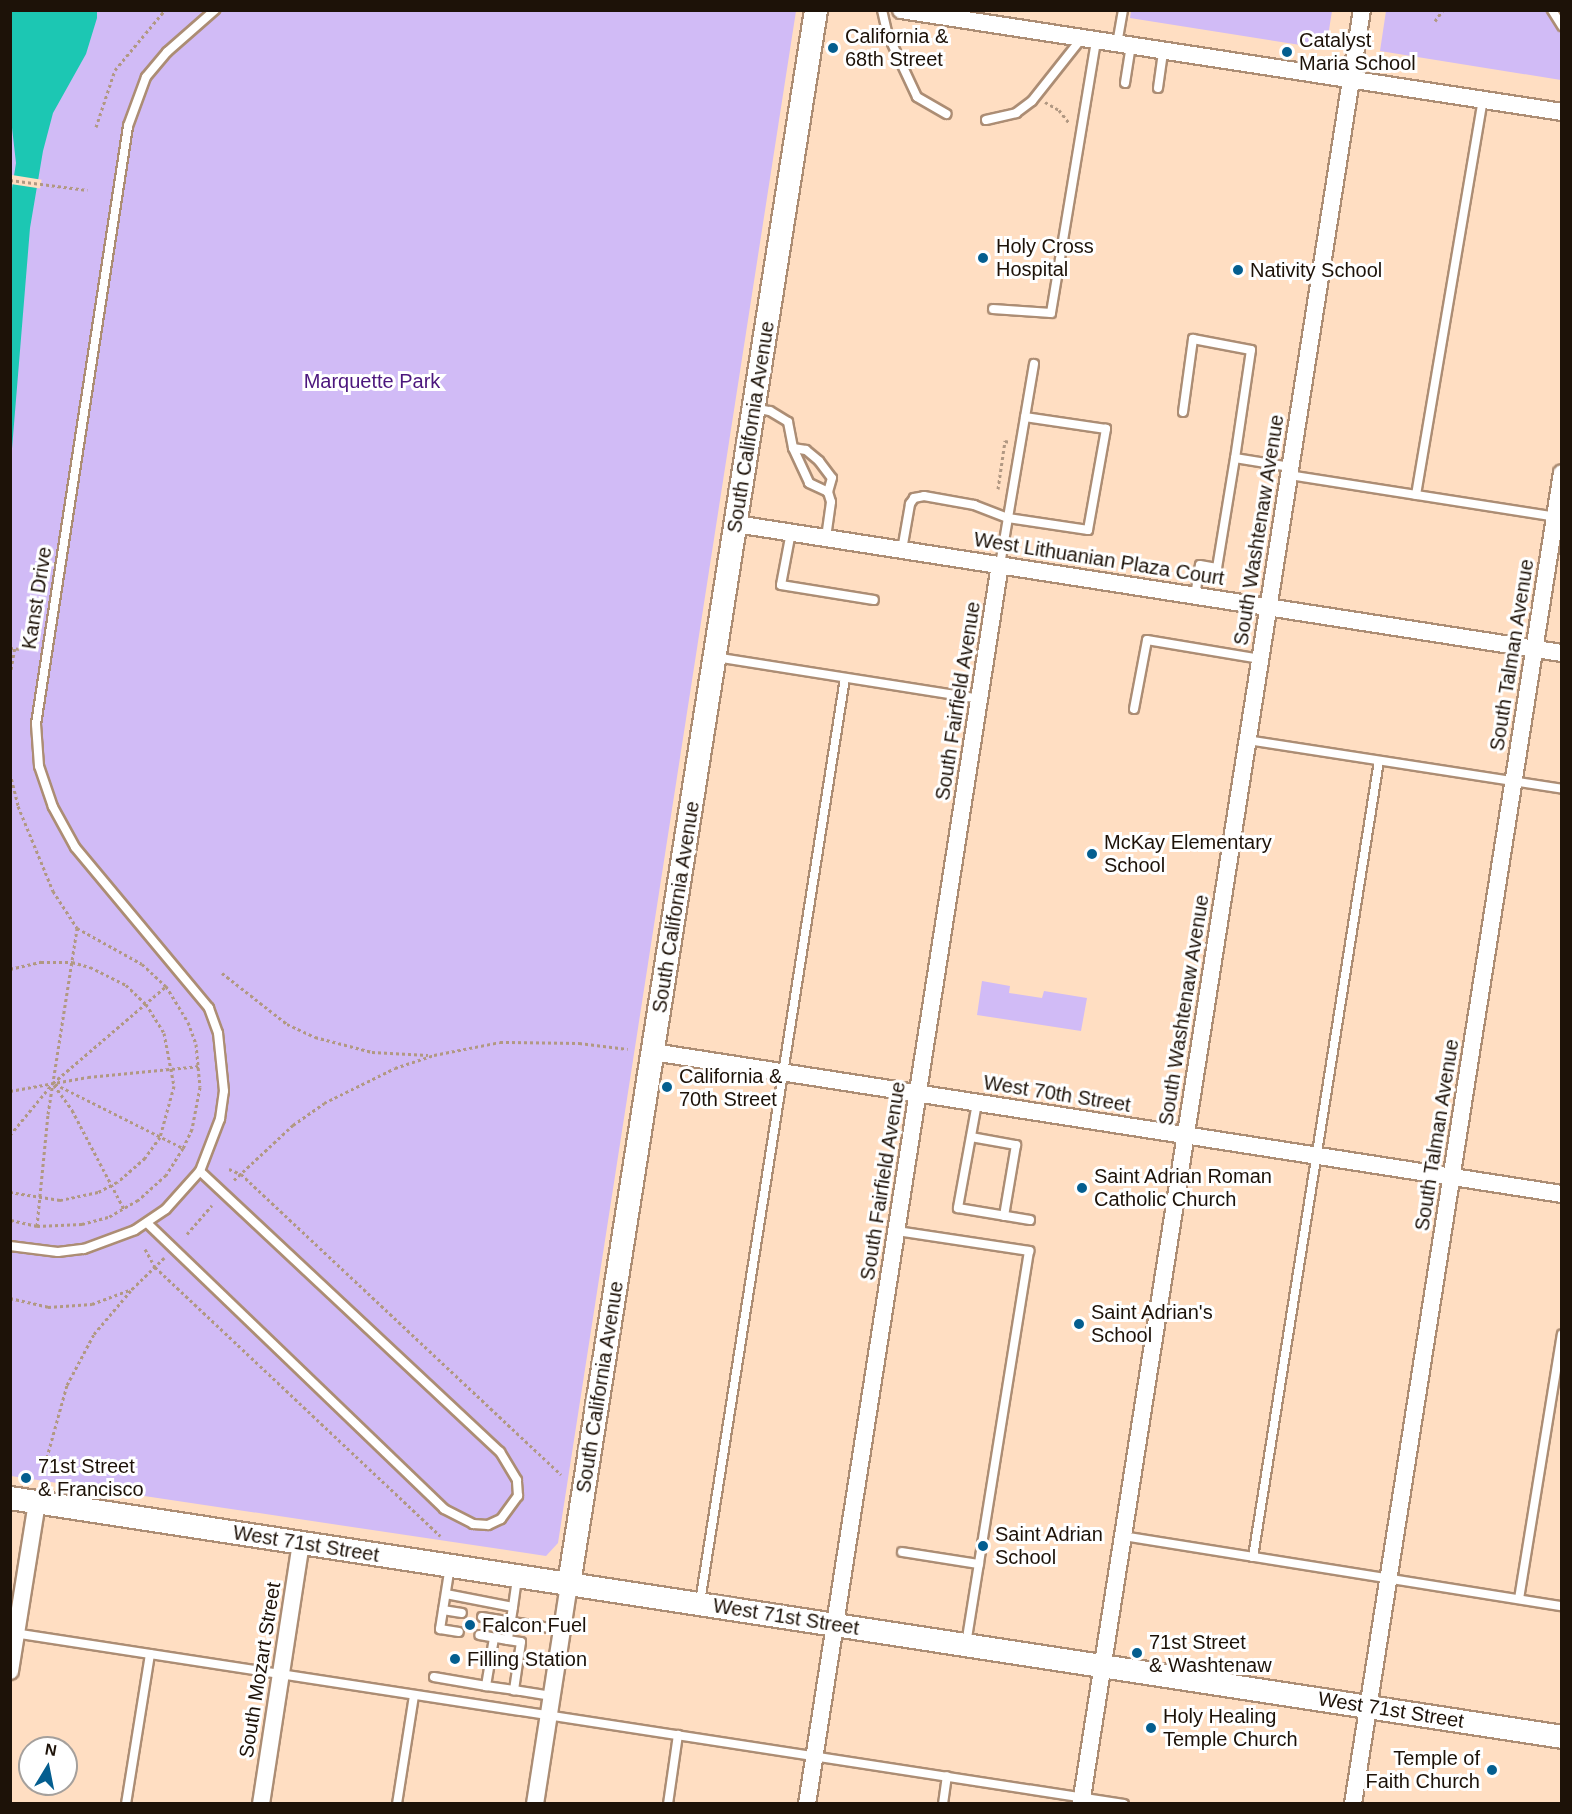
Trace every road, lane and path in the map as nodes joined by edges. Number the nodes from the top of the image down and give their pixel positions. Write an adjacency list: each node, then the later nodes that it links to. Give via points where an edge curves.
1 (165, 10): 23 (path, via 115,70)
2 (215, 10): 86 (lane, Kanst Drive, via 167,52 146,77 128,126 36,724 39,766 53,807 75,847 209,1008 218,1033 224,1092 217,1129)
3 (816, 10): 29 (street, South California Avenue)
4 (882, 10): 21 (lane, via 888,35 917,97)
5 (901, 10): 12 (street)
6 (1123, 10): 13 (lane)
7 (1362, 10): 15 (street, South Washtenaw Avenue)
8 (1443, 10): 10 (path)
9 (1552, 10): 11 (lane)
10 (1435, 21)
11 (1562, 26)
12 (1089, 40): 13 (street); 22 (lane, via 1032,101 1016,113); 27 (lane, via 1051,313)
13 (1124, 45): 14 (street); 16 (lane)
14 (1163, 51): 15 (street); 17 (lane)
15 (1351, 80): 18 (street); 34 (street, South Washtenaw Avenue)
16 (1125, 83)
17 (1158, 88)
18 (1484, 100): 20 (street); 37 (lane)
19 (1041, 102): 24 (path, via 1059,110)
20 (1562, 112)
21 (947, 114)
22 (986, 120)
23 (96, 128)
24 (1074, 129)
25 (10, 180): 26 (path)
26 (87, 190)
27 (993, 309)
28 (1034, 364): 31 (lane)
29 (754, 408): 32 (lane, via 770,411 788,422); 40 (street, South California Avenue)
30 (1183, 412): 33 (lane, via 1193,339 1251,350)
31 (1025, 417): 39 (lane); 39 (lane, via 1106,429 1088,530)
32 (793, 448): 36 (lane, via 809,483); 36 (lane, via 806,450 819,461 832,478)
33 (1235, 458): 34 (lane); 45 (lane, via 1217,568 1200,565)
34 (1290, 471): 37 (lane); 47 (street, South Washtenaw Avenue)
35 (1562, 473): 38 (street, South Talman Avenue)
36 (828, 492): 42 (lane, via 831,502)
37 (1416, 495): 38 (lane)
38 (1558, 517): 49 (street, South Talman Avenue)
39 (1008, 518): 43 (lane, via 974,505 914,498); 44 (lane)
40 (736, 524): 41 (street, West Lithuanian Plaza Court); 52 (street, South California Avenue)
41 (790, 532): 42 (street, West Lithuanian Plaza Court); 46 (lane, via 782,585)
42 (825, 538): 43 (street, West Lithuanian Plaza Court)
43 (902, 550): 44 (street, West Lithuanian Plaza Court)
44 (1000, 565): 45 (street, West Lithuanian Plaza Court); 56 (street, South Fairfield Avenue)
45 (1195, 596): 47 (street, West Lithuanian Plaza Court)
46 (874, 600)
47 (1268, 607): 49 (street, West Lithuanian Plaza Court); 53 (street, South Washtenaw Avenue)
48 (13, 648): 50 (path); 54 (path)
49 (1534, 649): 51 (street, West Lithuanian Plaza Court); 61 (street, South Talman Avenue)
50 (21, 650)
51 (1562, 653)
52 (715, 657): 55 (lane); 70 (street, South California Avenue)
53 (1260, 659): 57 (lane, via 1147,640); 58 (street, South Washtenaw Avenue)
54 (10, 675)
55 (845, 678): 56 (lane); 74 (lane)
56 (980, 699): 77 (street, South Fairfield Avenue)
57 (1134, 710)
58 (1247, 740): 59 (lane); 80 (street, South Washtenaw Avenue)
59 (1379, 760): 61 (lane); 84 (lane)
60 (10, 773): 63 (path, via 33,847 53,891)
61 (1513, 781): 62 (lane); 88 (street, South Talman Avenue)
62 (1562, 789)
63 (78, 928): 64 (path); 67 (path, via 142,964)
64 (72, 962): 65 (path, via 41,962); 68 (path, via 109,975); 75 (path)
65 (10, 969)
66 (222, 973): 71 (path, via 279,1018 315,1037 372,1053)
67 (166, 986): 68 (path); 72 (path, via 188,1022)
68 (146, 1004): 73 (path, via 164,1033); 75 (path)
69 (628, 1050): 71 (path, via 532,1040)
70 (653, 1052): 74 (street, West 70th Street); 123 (street, South California Avenue)
71 (434, 1055): 87 (path, via 395,1068 324,1103 293,1125)
72 (200, 1066): 73 (path); 83 (path, via 198,1108)
73 (173, 1068): 75 (path); 81 (path, via 172,1103)
74 (783, 1073): 77 (street, West 70th Street); 126 (lane)
75 (53, 1083): 76 (path); 79 (path); 81 (path); 90 (path, via 72,1110); 93 (path)
76 (10, 1091)
77 (918, 1094): 78 (street, West 70th Street); 101 (street, South Fairfield Avenue)
78 (977, 1103): 80 (street, West 70th Street); 82 (lane)
79 (10, 1136)
80 (1186, 1136): 84 (street, West 70th Street); 115 (street, South Washtenaw Avenue)
81 (160, 1137): 83 (path); 90 (path, via 133,1170)
82 (971, 1137): 96 (lane, via 1016,1145); 96 (lane, via 958,1208)
83 (183, 1148): 95 (path, via 151,1190)
84 (1317, 1156): 88 (street, West 70th Street); 118 (lane)
85 (229, 1169): 87 (path)
86 (200, 1171): 99 (lane, Kanst Drive, via 181,1195); 99 (lane, via 500,1452 518,1480 518,1496 501,1519 488,1525 473,1524 444,1509)
87 (241, 1174): 89 (path); 111 (path)
88 (1451, 1177): 92 (street, West 70th Street); 122 (street, South Talman Avenue)
89 (234, 1180)
90 (111, 1185): 93 (path, via 76,1198); 95 (path)
91 (10, 1192): 93 (path)
92 (1562, 1194)
93 (40, 1200): 100 (path)
94 (212, 1205): 102 (path)
95 (124, 1209): 100 (path, via 82,1224)
96 (1005, 1216): 98 (lane)
97 (10, 1220): 100 (path)
98 (1030, 1220)
99 (147, 1222): 103 (lane, Kanst Drive, via 84,1249 58,1252)
100 (37, 1226)
101 (897, 1231): 119 (lane, via 1029,1251); 133 (street, South Fairfield Avenue)
102 (187, 1234)
103 (10, 1246)
104 (145, 1248): 106 (path)
105 (165, 1258): 106 (path)
106 (155, 1267): 107 (path); 114 (path)
107 (132, 1289): 108 (path, via 92,1304 71,1306 48,1307); 110 (path, via 106,1317 79,1360 56,1417)
108 (10, 1298)
109 (1562, 1334): 125 (lane)
110 (42, 1475)
111 (561, 1475)
112 (10, 1498): 113 (street, West 71st Street)
113 (37, 1502): 116 (street, West 71st Street); 136 (street)
114 (440, 1536)
115 (1123, 1536): 118 (lane); 142 (street, South Washtenaw Avenue)
116 (301, 1543): 120 (street, West 71st Street); 144 (street, South Mozart Street)
117 (902, 1552): 119 (lane)
118 (1253, 1557): 122 (lane)
119 (979, 1564): 140 (lane)
120 (450, 1566): 121 (street, West 71st Street); 124 (lane)
121 (517, 1576): 123 (street, West 71st Street); 127 (lane)
122 (1388, 1578): 125 (lane); 150 (street, South Talman Avenue)
123 (569, 1584): 126 (street, West 71st Street); 134 (street, South California Avenue)
124 (446, 1594): 127 (lane); 129 (lane)
125 (1519, 1599): 128 (lane)
126 (699, 1604): 133 (street, West 71st Street)
127 (513, 1606): 132 (lane)
128 (1562, 1606)
129 (443, 1610): 130 (lane); 135 (lane, via 440,1629)
130 (462, 1613)
131 (482, 1617): 132 (lane)
132 (511, 1622): 134 (lane); 139 (lane)
133 (835, 1624): 140 (street, West 71st Street); 154 (street, South Fairfield Avenue)
134 (562, 1630): 149 (street, South California Avenue)
135 (459, 1632)
136 (14, 1633): 141 (lane); 143 (street)
137 (479, 1635): 138 (lane)
138 (494, 1638): 139 (lane); 146 (lane)
139 (508, 1640): 147 (lane, via 521,1642)
140 (966, 1645): 142 (street, West 71st Street)
141 (150, 1654): 144 (lane); 157 (lane)
142 (1103, 1666): 150 (street, West 71st Street); 156 (street, South Washtenaw Avenue)
143 (10, 1671)
144 (281, 1674): 148 (lane); 158 (street, South Mozart Street)
145 (434, 1677): 146 (lane)
146 (486, 1686): 147 (lane)
147 (514, 1690): 149 (lane)
148 (414, 1695): 151 (lane); 159 (lane)
149 (552, 1696): 151 (street, South California Avenue)
150 (1368, 1707): 153 (street, West 71st Street); 165 (street, South Talman Avenue)
151 (549, 1715): 152 (lane); 160 (street, South California Avenue)
152 (678, 1735): 154 (lane); 161 (lane)
153 (1562, 1737)
154 (814, 1756): 155 (lane); 162 (street, South Fairfield Avenue)
155 (947, 1776): 156 (lane); 163 (lane)
156 (1082, 1800): 164 (lane)
157 (126, 1803)
158 (261, 1803)
159 (397, 1803)
160 (535, 1803)
161 (668, 1803)
162 (807, 1803)
163 (943, 1803)
164 (1124, 1803)
165 (1353, 1803)

